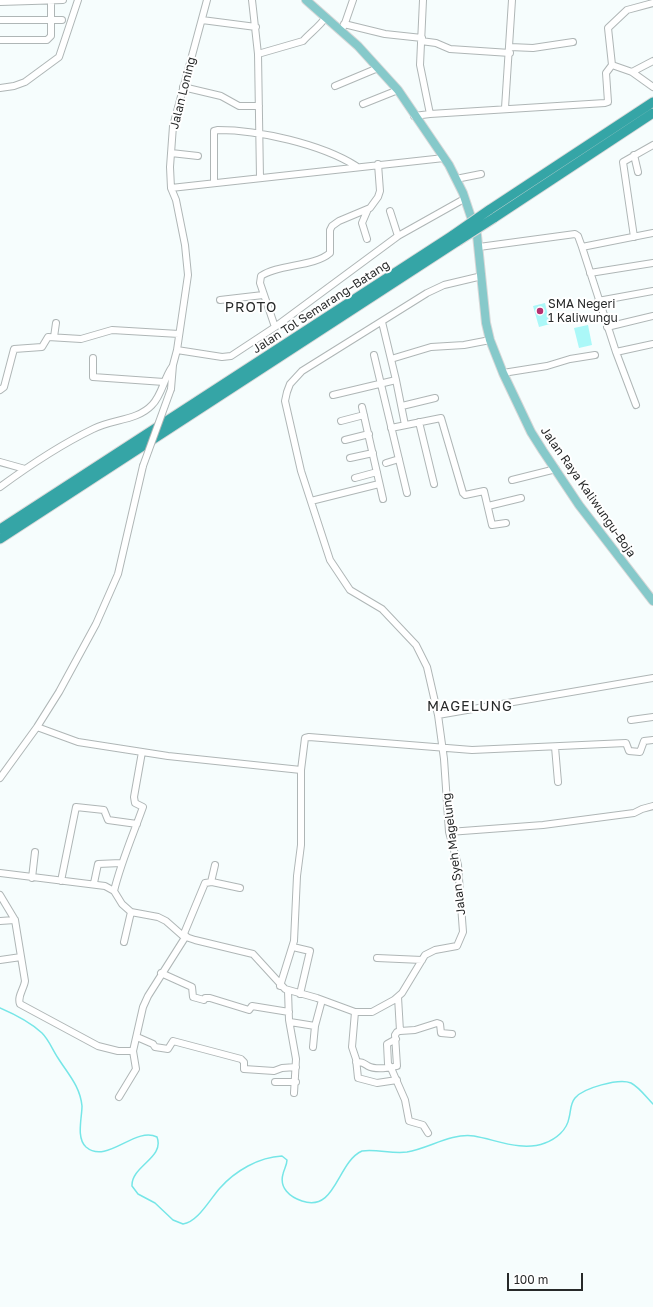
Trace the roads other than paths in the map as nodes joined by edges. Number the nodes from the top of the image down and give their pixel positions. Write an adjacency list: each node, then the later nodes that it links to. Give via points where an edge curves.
1 (63, 0): 8 (street)
2 (78, 0): 31 (street, via 59,57 25,82)
3 (207, 0): 16 (street, Jalan Loning)
4 (252, 0): 17 (street)
5 (353, 0): 18 (street)
6 (423, 0): 20 (street)
7 (512, 0): 22 (street)
8 (51, 1): 9 (street); 14 (street)
9 (0, 2)
10 (312, 3): 12 (main road, Jalan Raya Kaliwungu-Boja)
11 (653, 3): 25 (street, via 629,9 609,26)
12 (326, 17): 18 (main road, Jalan Raya Kaliwungu-Boja); 23 (street, via 304,41)
13 (0, 20): 14 (street)
14 (51, 20): 15 (street); 19 (street, via 51,36 48,40)
15 (62, 20)
16 (202, 20): 17 (street); 29 (street, Jalan Loning)
17 (256, 27): 23 (street)
18 (343, 27): 20 (street); 26 (main road, Jalan Raya Kaliwungu-Boja)
19 (0, 40)
20 (422, 40): 22 (street, via 450,49); 38 (street, via 420,66)
21 (573, 42): 22 (street)
22 (510, 50): 36 (street)
23 (258, 54): 35 (street)
24 (653, 61): 27 (street)
25 (612, 65): 27 (street); 36 (street, via 606,73 607,103)
26 (378, 68): 28 (street); 32 (main road, Jalan Raya Kaliwungu-Boja)
27 (632, 72): 30 (street)
28 (334, 86)
29 (183, 87): 35 (street, via 221,96 239,106); 42 (street, Jalan Loning, via 173,122)
30 (653, 87)
31 (0, 88)
32 (398, 90): 34 (street); 39 (main road, Jalan Raya Kaliwungu-Boja)
33 (653, 102): 57 (highway, Jalan Tol Semarang–Batang)
34 (363, 104)
35 (259, 106): 40 (street)
36 (505, 108): 38 (street)
37 (653, 113): 57 (highway, Jalan Tol Semarang–Batang)
38 (430, 114): 39 (street)
39 (414, 116): 45 (main road, Jalan Raya Kaliwungu-Boja)
40 (259, 134): 47 (street, via 326,151); 50 (street); 52 (street, via 232,130 214,131)
41 (653, 145): 43 (street)
42 (171, 153): 44 (street); 53 (street, Jalan Loning)
43 (634, 155): 48 (street); 60 (street, via 622,163)
44 (198, 156)
45 (444, 158): 46 (street); 51 (main road, Jalan Raya Kaliwungu-Boja)
46 (378, 164): 47 (street); 55 (street, via 379,194 372,207)
47 (356, 166): 50 (street)
48 (638, 172)
49 (481, 174): 51 (street)
50 (260, 178): 52 (street)
51 (456, 179): 54 (main road, Jalan Raya Kaliwungu-Boja)
52 (214, 182): 53 (street)
53 (170, 188): 77 (street, via 176,200 187,265 186,295)
54 (464, 199): 59 (street); 63 (main road, Jalan Raya Kaliwungu-Boja)
55 (368, 209): 62 (street, via 362,223); 69 (street, via 339,220 332,226 329,237 331,248 326,256 261,276)
56 (390, 210): 59 (street)
57 (492, 214): 61 (highway, Jalan Tol Semarang–Batang, bridge)
58 (653, 233): 60 (street)
59 (398, 236): 75 (street)
60 (634, 237): 64 (street)
61 (455, 238): 124 (highway, Jalan Tol Semarang–Batang); 125 (highway, Jalan Tol Semarang–Batang)
62 (367, 239)
63 (479, 247): 64 (street, via 574,234 578,236); 67 (main road, Jalan Raya Kaliwungu-Boja)
64 (582, 247): 66 (street)
65 (653, 263): 66 (street)
66 (590, 273): 71 (street)
67 (482, 276): 73 (street, Jalan Syeh Magelung, via 444,285); 79 (main road, Jalan Raya Kaliwungu-Boja, via 484,309)
68 (653, 291): 71 (street)
69 (263, 295): 70 (street); 75 (street)
70 (220, 300)
71 (598, 301): 76 (street)
72 (653, 316): 76 (street)
73 (382, 322): 86 (street); 121 (street, Jalan Syeh Magelung, via 309,366 295,378 287,392 285,404)
74 (56, 323): 78 (street)
75 (275, 327): 81 (street, via 227,357)
76 (607, 327): 82 (street)
77 (179, 334): 78 (street, via 112,330 81,339); 81 (street)
78 (54, 337): 92 (street, via 48,337 41,348 14,349 4,387)
79 (490, 340): 86 (street, via 431,347); 88 (main road, Jalan Raya Kaliwungu-Boja)
80 (653, 344): 82 (street)
81 (177, 350): 87 (street)
82 (616, 352): 95 (street)
83 (374, 355): 91 (street)
84 (595, 355): 88 (street)
85 (93, 358): 90 (street, via 93,377)
86 (391, 359): 89 (street)
87 (173, 366): 90 (street); 131 (street, bridge, via 171,389 143,466 118,574 90,638)
88 (503, 373): 111 (main road, Jalan Raya Kaliwungu-Boja, via 531,432)
89 (396, 380): 91 (street); 96 (street)
90 (164, 382): 110 (street, via 152,406 130,418 94,428 61,445)
91 (381, 384): 93 (street); 102 (street)
92 (0, 390)
93 (333, 395)
94 (435, 398): 96 (street)
95 (636, 405)
96 (402, 406): 101 (street)
97 (362, 407): 98 (street)
98 (364, 416): 99 (street); 103 (street)
99 (341, 421)
100 (419, 422): 101 (street); 116 (street); 122 (street, via 441,418 463,493 465,495 484,491)
101 (405, 425): 102 (street)
102 (391, 428): 107 (street)
103 (369, 434): 104 (street); 105 (street)
104 (345, 440)
105 (373, 453): 106 (street); 112 (street)
106 (350, 458)
107 (399, 459): 109 (street); 118 (street)
108 (0, 462): 110 (street)
109 (386, 463)
110 (25, 469): 117 (street)
111 (556, 470): 114 (street); 126 (main road, Jalan Raya Kaliwungu-Boja)
112 (377, 472): 113 (street); 115 (street)
113 (355, 478)
114 (512, 480)
115 (379, 484): 120 (street); 121 (street)
116 (434, 484)
117 (0, 487)
118 (407, 493)
119 (522, 498): 122 (street)
120 (383, 499)
121 (311, 501): 128 (street, Jalan Syeh Magelung, via 325,550 350,590 375,604 392,618 421,653 431,680)
122 (488, 506): 123 (street, via 492,525)
123 (506, 523)
124 (0, 529)
125 (0, 539)
126 (653, 602)
127 (653, 678): 128 (street)
128 (438, 715): 133 (street, Jalan Syeh Magelung)
129 (653, 717): 130 (street)
130 (631, 720)
131 (37, 728): 135 (street, via 78,742); 137 (street)
132 (653, 740): 134 (street, via 644,741 640,752 629,751 625,742)
133 (443, 747): 134 (street, via 472,750); 136 (street, via 309,737 305,738 304,742); 141 (street, Jalan Syeh Magelung)
134 (555, 747): 138 (street)
135 (142, 752): 136 (street); 140 (street, via 134,797 134,804 143,807)
136 (301, 770): 158 (street, via 301,845)
137 (0, 778)
138 (558, 782)
139 (653, 806): 141 (street, via 634,813 543,825)
140 (137, 824): 143 (street); 147 (street, via 108,820 104,810 76,807)
141 (449, 832): 163 (street, Jalan Syeh Magelung, via 458,865 462,935 457,946 431,951)
142 (35, 852): 146 (street)
143 (121, 864): 149 (street, via 98,864); 151 (street)
144 (215, 865): 148 (street)
145 (0, 873): 146 (street)
146 (32, 878): 147 (street)
147 (61, 881): 149 (street)
148 (212, 882): 150 (street); 156 (street, via 204,883)
149 (94, 883): 151 (street)
150 (240, 888)
151 (114, 891): 153 (street, via 122,904)
152 (0, 895): 154 (street)
153 (132, 912): 156 (street, Jalan Syeh Magelung, via 162,919); 157 (street)
154 (15, 920): 155 (street); 160 (street)
155 (0, 921)
156 (185, 936): 164 (street); 165 (street, Jalan Syeh Magelung, via 254,954)
157 (124, 942)
158 (293, 947): 165 (street); 167 (street, via 310,951)
159 (0, 954): 162 (street)
160 (21, 957): 162 (street); 179 (street, via 25,980 19,998 20,1004 98,1046 118,1051)
161 (377, 958): 163 (street)
162 (0, 960)
163 (422, 960): 168 (street, Jalan Syeh Magelung)
164 (161, 973): 170 (street, via 192,987 193,997 198,999 210,998 249,1010 252,1006); 176 (street, via 143,1007)
165 (280, 986): 166 (street, Jalan Syeh Magelung)
166 (288, 991): 167 (street, Jalan Syeh Magelung); 170 (street)
167 (300, 994): 169 (street, Jalan Syeh Magelung)
168 (398, 997): 171 (street, Jalan Syeh Magelung, via 372,1012); 174 (street)
169 (322, 1000): 171 (street, Jalan Syeh Magelung); 173 (street)
170 (289, 1012): 172 (street)
171 (355, 1012): 180 (street, via 352,1047)
172 (290, 1022): 173 (street); 181 (street)
173 (315, 1026): 178 (street)
174 (400, 1031): 175 (street, via 415,1030 437,1023 440,1024 440,1033); 177 (street, via 396,1033)
175 (452, 1034)
176 (137, 1037): 179 (street); 181 (street, via 165,1049 168,1049 173,1041 241,1059 244,1062 244,1069 274,1071)
177 (396, 1039): 182 (street, via 398,1065); 182 (street, via 390,1041 387,1047 388,1064)
178 (313, 1047)
179 (133, 1051): 187 (street, via 136,1069)
180 (356, 1062): 182 (street, via 364,1062 369,1067); 183 (street, via 359,1079 377,1082)
181 (296, 1068): 185 (street)
182 (391, 1068): 183 (street)
183 (397, 1080): 188 (street, via 405,1100 409,1121 423,1125)
184 (275, 1082): 185 (street)
185 (296, 1082): 186 (street)
186 (294, 1093)
187 (119, 1097)
188 (428, 1133)

